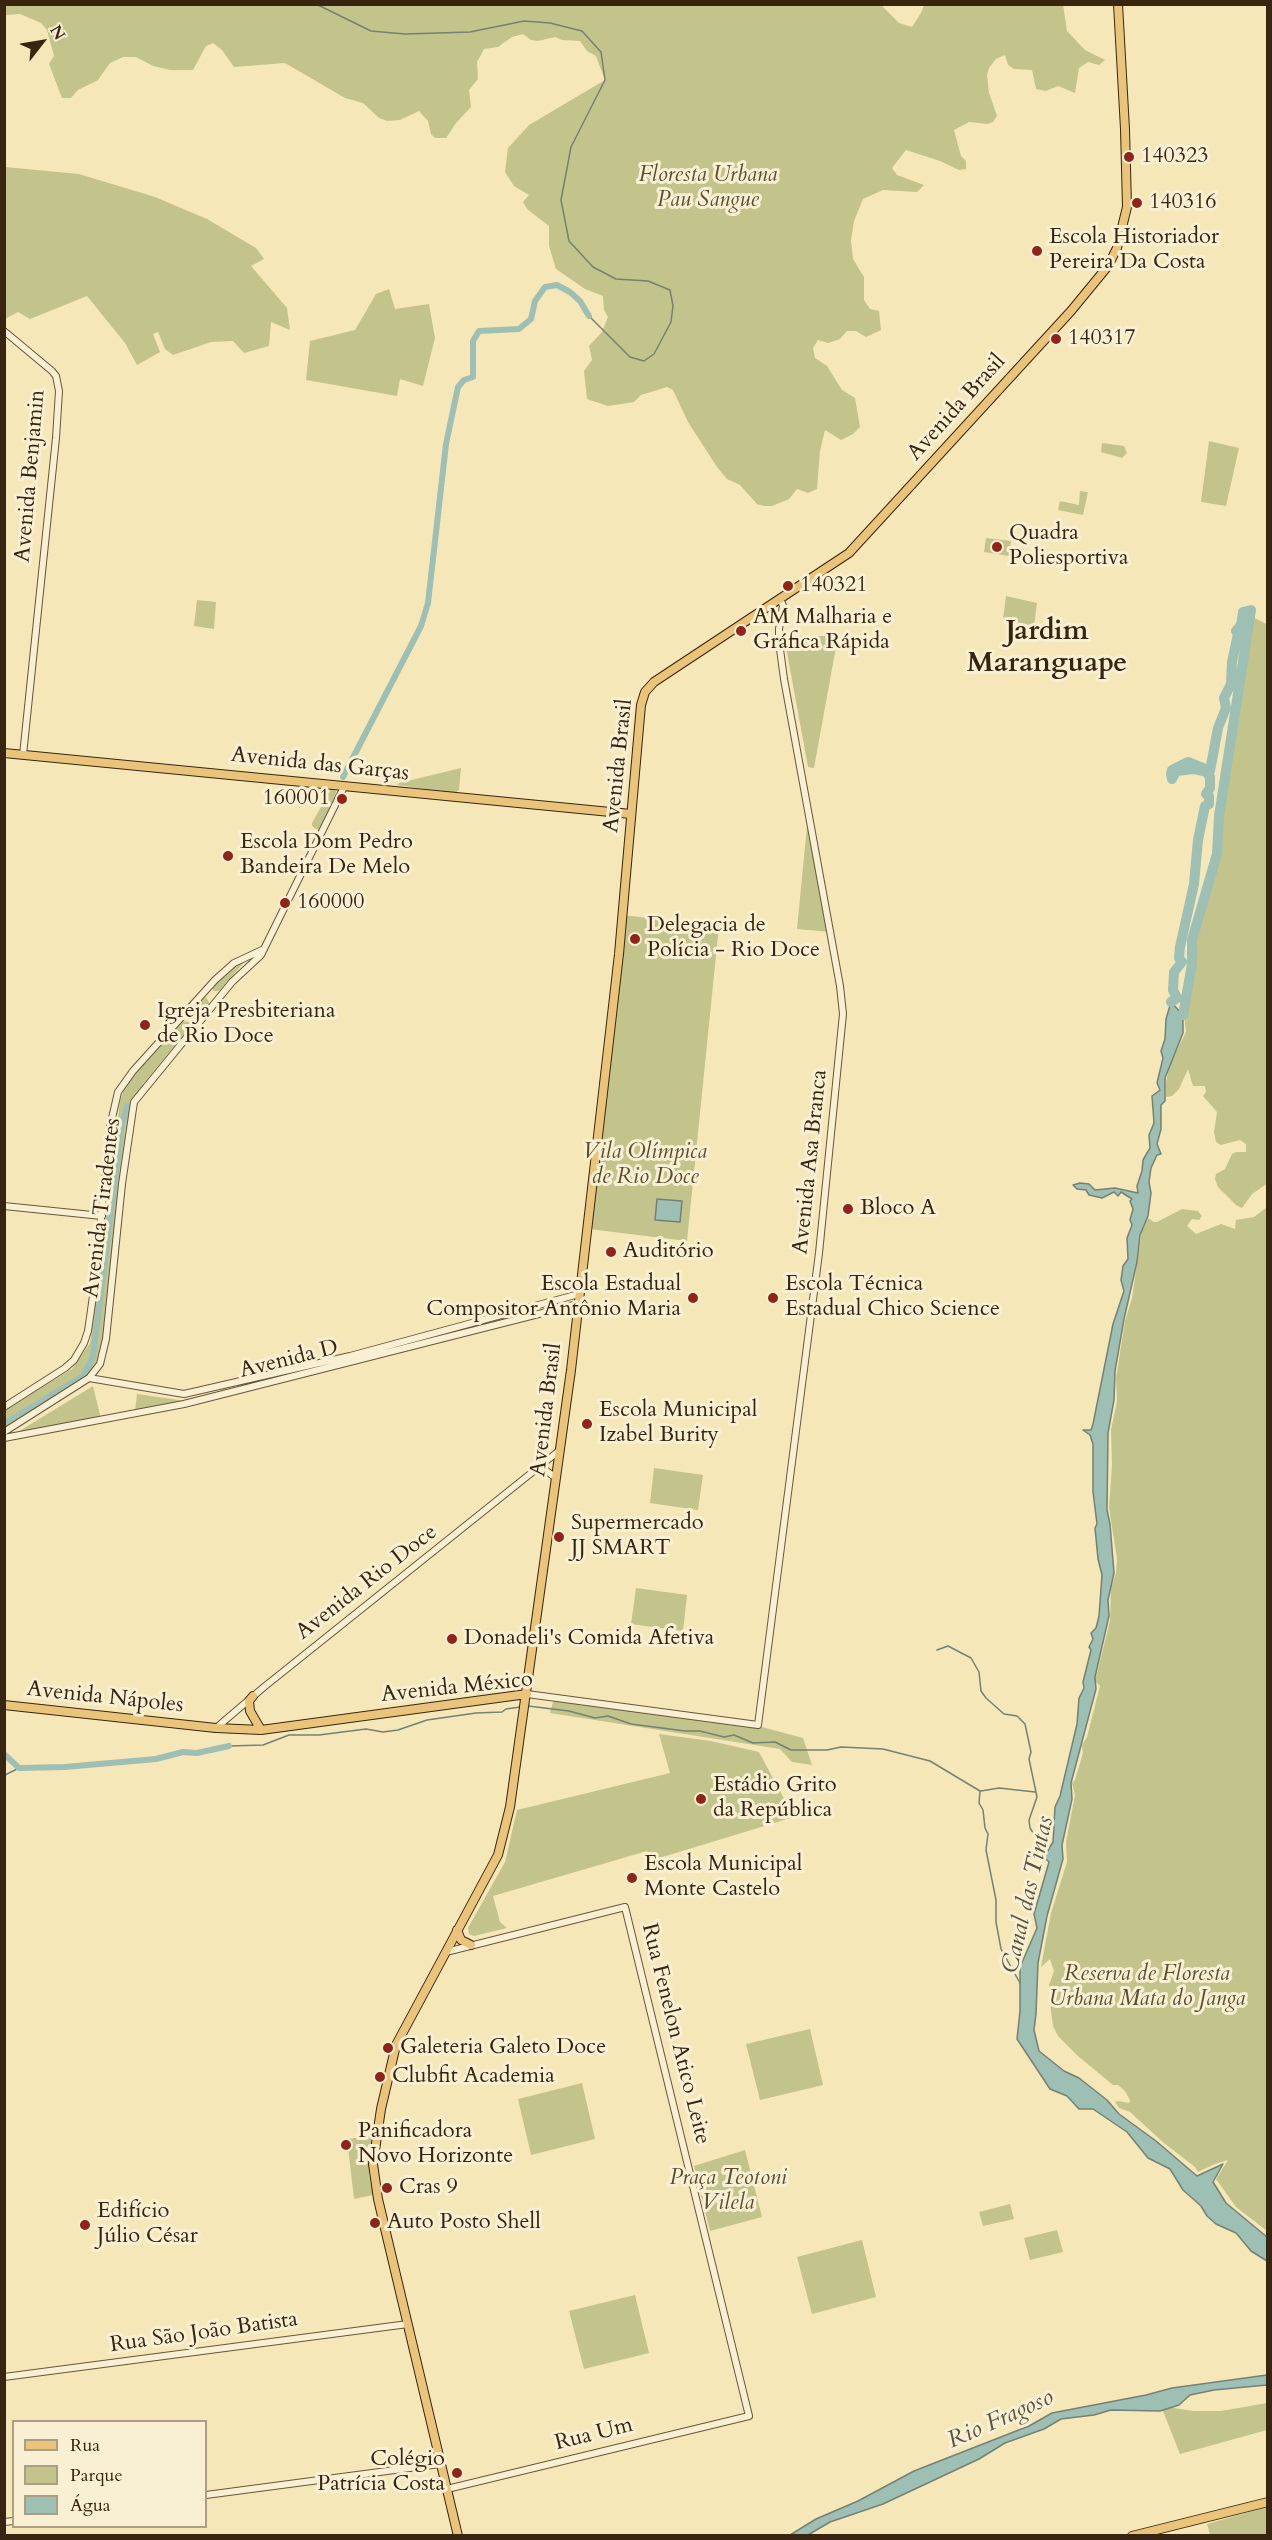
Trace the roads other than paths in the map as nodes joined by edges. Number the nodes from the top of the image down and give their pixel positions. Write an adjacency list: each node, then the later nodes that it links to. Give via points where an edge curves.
1 (1120, 5): 3 (main road, Avenida Brasil, via 1127,207 1117,248 1108,266 851,551)
2 (4, 331): 5 (street, Avenida Benjamin, via 52,371 58,391)
3 (780, 598): 7 (main road, Avenida Brasil, via 649,686 641,705); 28 (street, Avenida Asa Branca, via 783,606 778,629 784,679 843,1014 790,1487 759,1725)
4 (4, 753): 5 (main road, Avenida das Garças)
5 (23, 755): 6 (main road, Avenida das Garças)
6 (344, 786): 7 (main road, Avenida das Garças); 8 (street, Avenida Tiradentes)
7 (631, 814): 15 (main road, Avenida Brasil, via 619,954)
8 (264, 948): 9 (street, Avenida Tiradentes); 10 (street, Avenida Tiradentes)
9 (247, 957): 10 (street); 11 (street, Avenida Tiradentes)
10 (236, 977): 12 (street, Avenida Tiradentes)
11 (207, 988): 12 (street, via 209,999); 14 (street, Avenida Tiradentes, via 118,1092 110,1127)
12 (218, 999): 18 (street, Avenida Tiradentes, via 132,1108 104,1352)
13 (4, 1206): 14 (street)
14 (102, 1216): 19 (street, Avenida Tiradentes, via 88,1331 79,1353 65,1368)
15 (579, 1294): 16 (main road, Avenida Brasil); 17 (street, Avenida D)
16 (578, 1304): 17 (street, Avenida D); 22 (main road, Avenida Brasil)
17 (351, 1359): 18 (street, Avenida D, via 184,1394); 21 (street, Avenida D, via 184,1404)
18 (89, 1378): 20 (street, Avenida Tiradentes)
19 (4, 1407)
20 (4, 1432)
21 (4, 1438)
22 (560, 1450): 23 (street, Avenida Rio Doce); 24 (main road, Avenida Brasil)
23 (540, 1466): 24 (street); 25 (street, Avenida Rio Doce)
24 (556, 1478): 26 (main road, Avenida Brasil)
25 (253, 1696): 30 (street, Avenida Rio Doce); 31 (main road, via 249,1701 250,1712)
26 (527, 1698): 28 (street, Avenida México); 31 (main road, Avenida México); 32 (main road, Avenida Brasil, via 510,1807 498,1855)
27 (4, 1705): 29 (main road, Avenida Nápoles)
28 (752, 1724)
29 (201, 1726): 30 (main road, Avenida México)
30 (216, 1728): 31 (main road, Avenida México)
31 (261, 1730)
32 (457, 1930): 33 (main road, via 461,1940); 34 (main road, Avenida Brasil)
33 (471, 1945): 34 (street); 37 (street, Rua Fenelon Atico Leite, via 625,1907)
34 (446, 1952): 35 (main road, Avenida Brasil, via 396,2045 373,2164)
35 (408, 2324): 36 (street, Rua São João Batista); 38 (main road, Avenida Brasil)
36 (4, 2377)
37 (749, 2416): 39 (street, Rua Um)
38 (440, 2464): 39 (main road, Avenida Brasil); 40 (street)
39 (447, 2489): 42 (main road, Avenida Brasil)
40 (207, 2495)
41 (1268, 2502): 43 (main road)
42 (458, 2535)
43 (1132, 2535)

